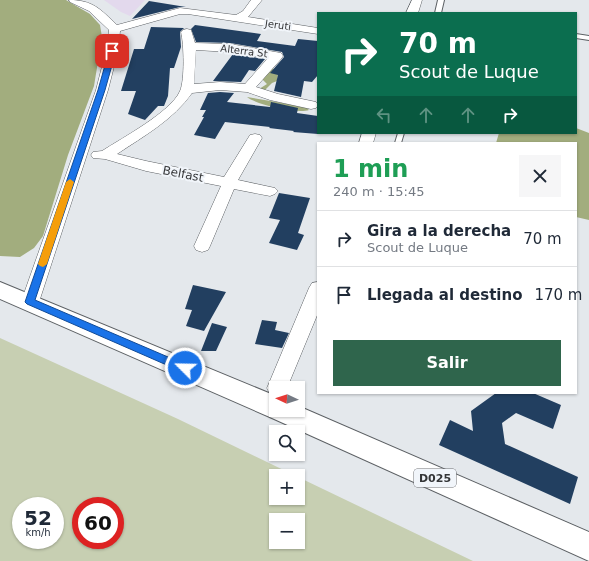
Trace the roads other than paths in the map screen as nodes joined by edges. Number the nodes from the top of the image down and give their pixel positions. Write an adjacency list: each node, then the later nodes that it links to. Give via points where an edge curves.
1 (74, 0): 8 (street, via 93,9)
2 (256, 0): 7 (street, via 247,13)
3 (416, 0): 5 (street)
4 (441, 0): 6 (lane)
5 (412, 12)
6 (438, 12)
7 (238, 19): 8 (street, Jeruti, via 188,11); 9 (street, Jeruti)
8 (115, 29): 19 (street, via 102,90)
9 (317, 31)
10 (187, 32): 13 (street)
11 (577, 36): 12 (lane)
12 (589, 38)
13 (190, 46): 14 (street, Alterra St, via 230,48 277,56); 15 (street)
14 (248, 88): 15 (street, via 220,86); 16 (street)
15 (187, 90): 18 (street, via 166,115)
16 (311, 105)
17 (255, 138): 20 (street)
18 (101, 155): 19 (street); 20 (street, Belfast)
19 (79, 157): 25 (street)
20 (230, 183): 21 (street, Belfast); 22 (street)
21 (270, 191)
22 (202, 246)
23 (0, 290): 25 (main road, D025)
24 (317, 291): 26 (street)
25 (30, 302): 27 (main road, D025)
26 (283, 381)
27 (269, 397)
28 (305, 414): 29 (main road, D025)
29 (589, 547)

